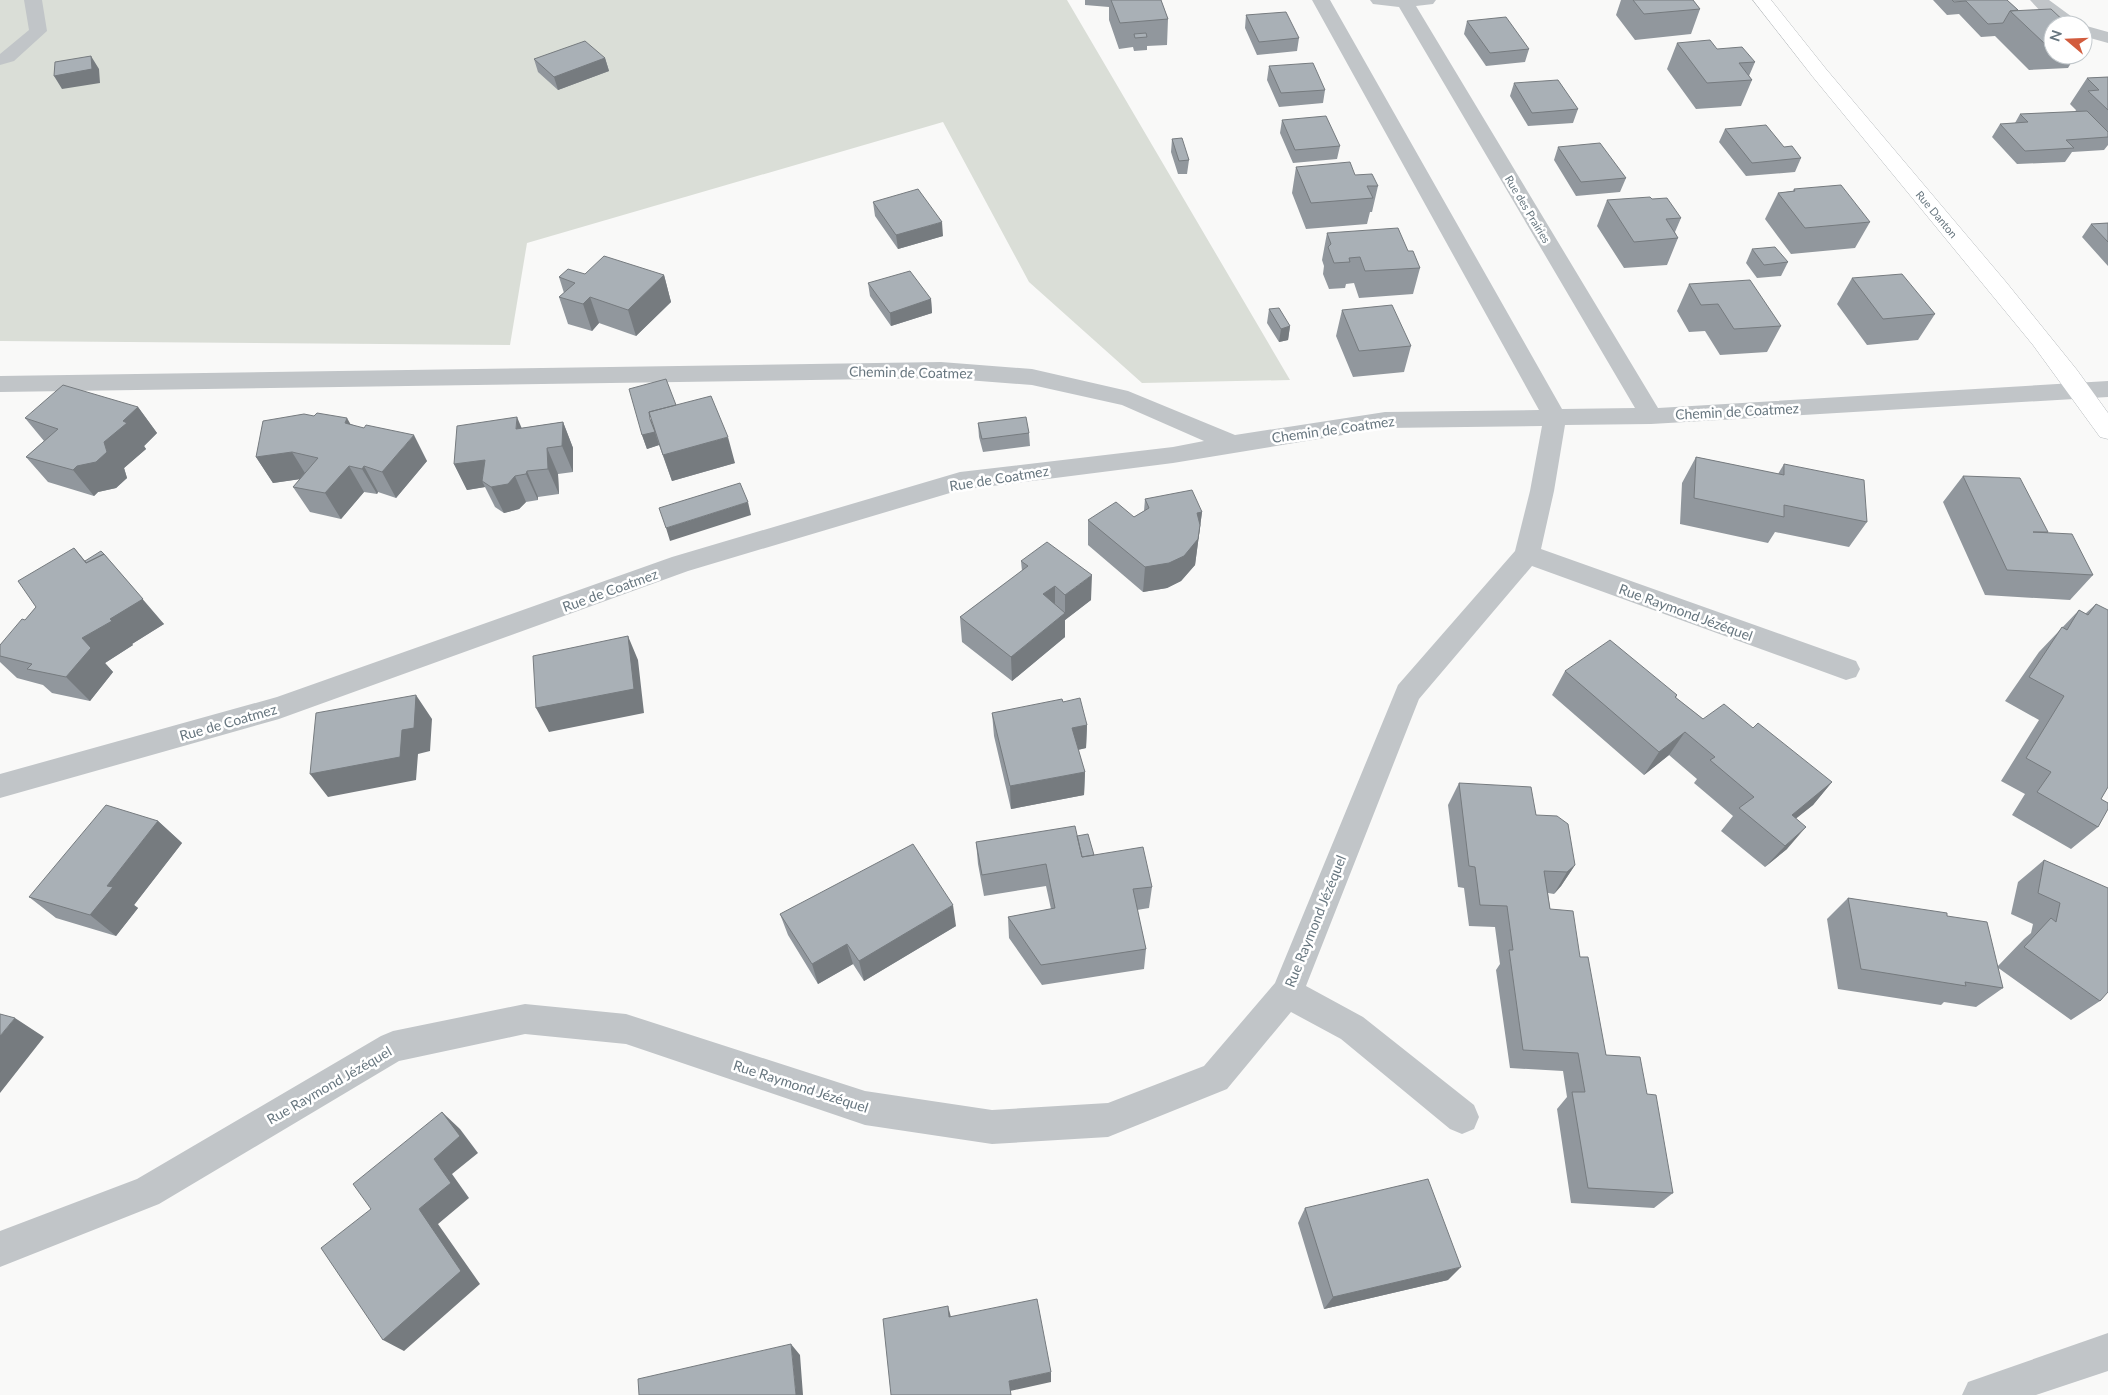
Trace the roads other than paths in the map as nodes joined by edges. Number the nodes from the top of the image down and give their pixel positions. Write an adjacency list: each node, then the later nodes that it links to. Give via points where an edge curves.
1 (33, 0): 11 (street, via 38,30 8,57)
2 (1321, 0): 16 (street)
3 (1379, 0): 7 (street)
4 (1427, 0): 7 (street)
5 (1762, 0): 14 (main road, Rue Danton)
6 (2038, 0): 8 (street)
7 (1405, 2): 15 (street, Rue des Prairies)
8 (2057, 15)
9 (2093, 33): 10 (street)
10 (2108, 38)
11 (0, 60)
12 (0, 384): 18 (street, Chemin de Coatmez, via 941,370 1032,377 1128,399)
13 (2108, 389): 14 (street, Chemin de Coatmez)
14 (2081, 390): 15 (street, Chemin de Coatmez); 17 (main road, Rue Danton)
15 (1651, 416): 16 (street, Chemin de Coatmez)
16 (1555, 417): 18 (street, Chemin de Coatmez, via 1385,420); 19 (street, Rue Raymond Jézéquel)
17 (2108, 431)
18 (1233, 444): 21 (street, Rue de Coatmez, via 1173,455 960,481 681,564 279,708)
19 (1527, 554): 20 (street, Rue Raymond Jézéquel); 22 (street, Rue Raymond Jézéquel, via 1408,693)
20 (1846, 669)
21 (0, 786)
22 (1287, 993): 23 (street, via 1352,1028); 24 (street, Rue Raymond Jézéquel, via 1215,1078 1108,1120 992,1127 865,1108 626,1029 525,1019 394,1047 148,1192)
23 (1462, 1117)
24 (0, 1249)
25 (2108, 1352): 26 (street)
26 (1981, 1395)

